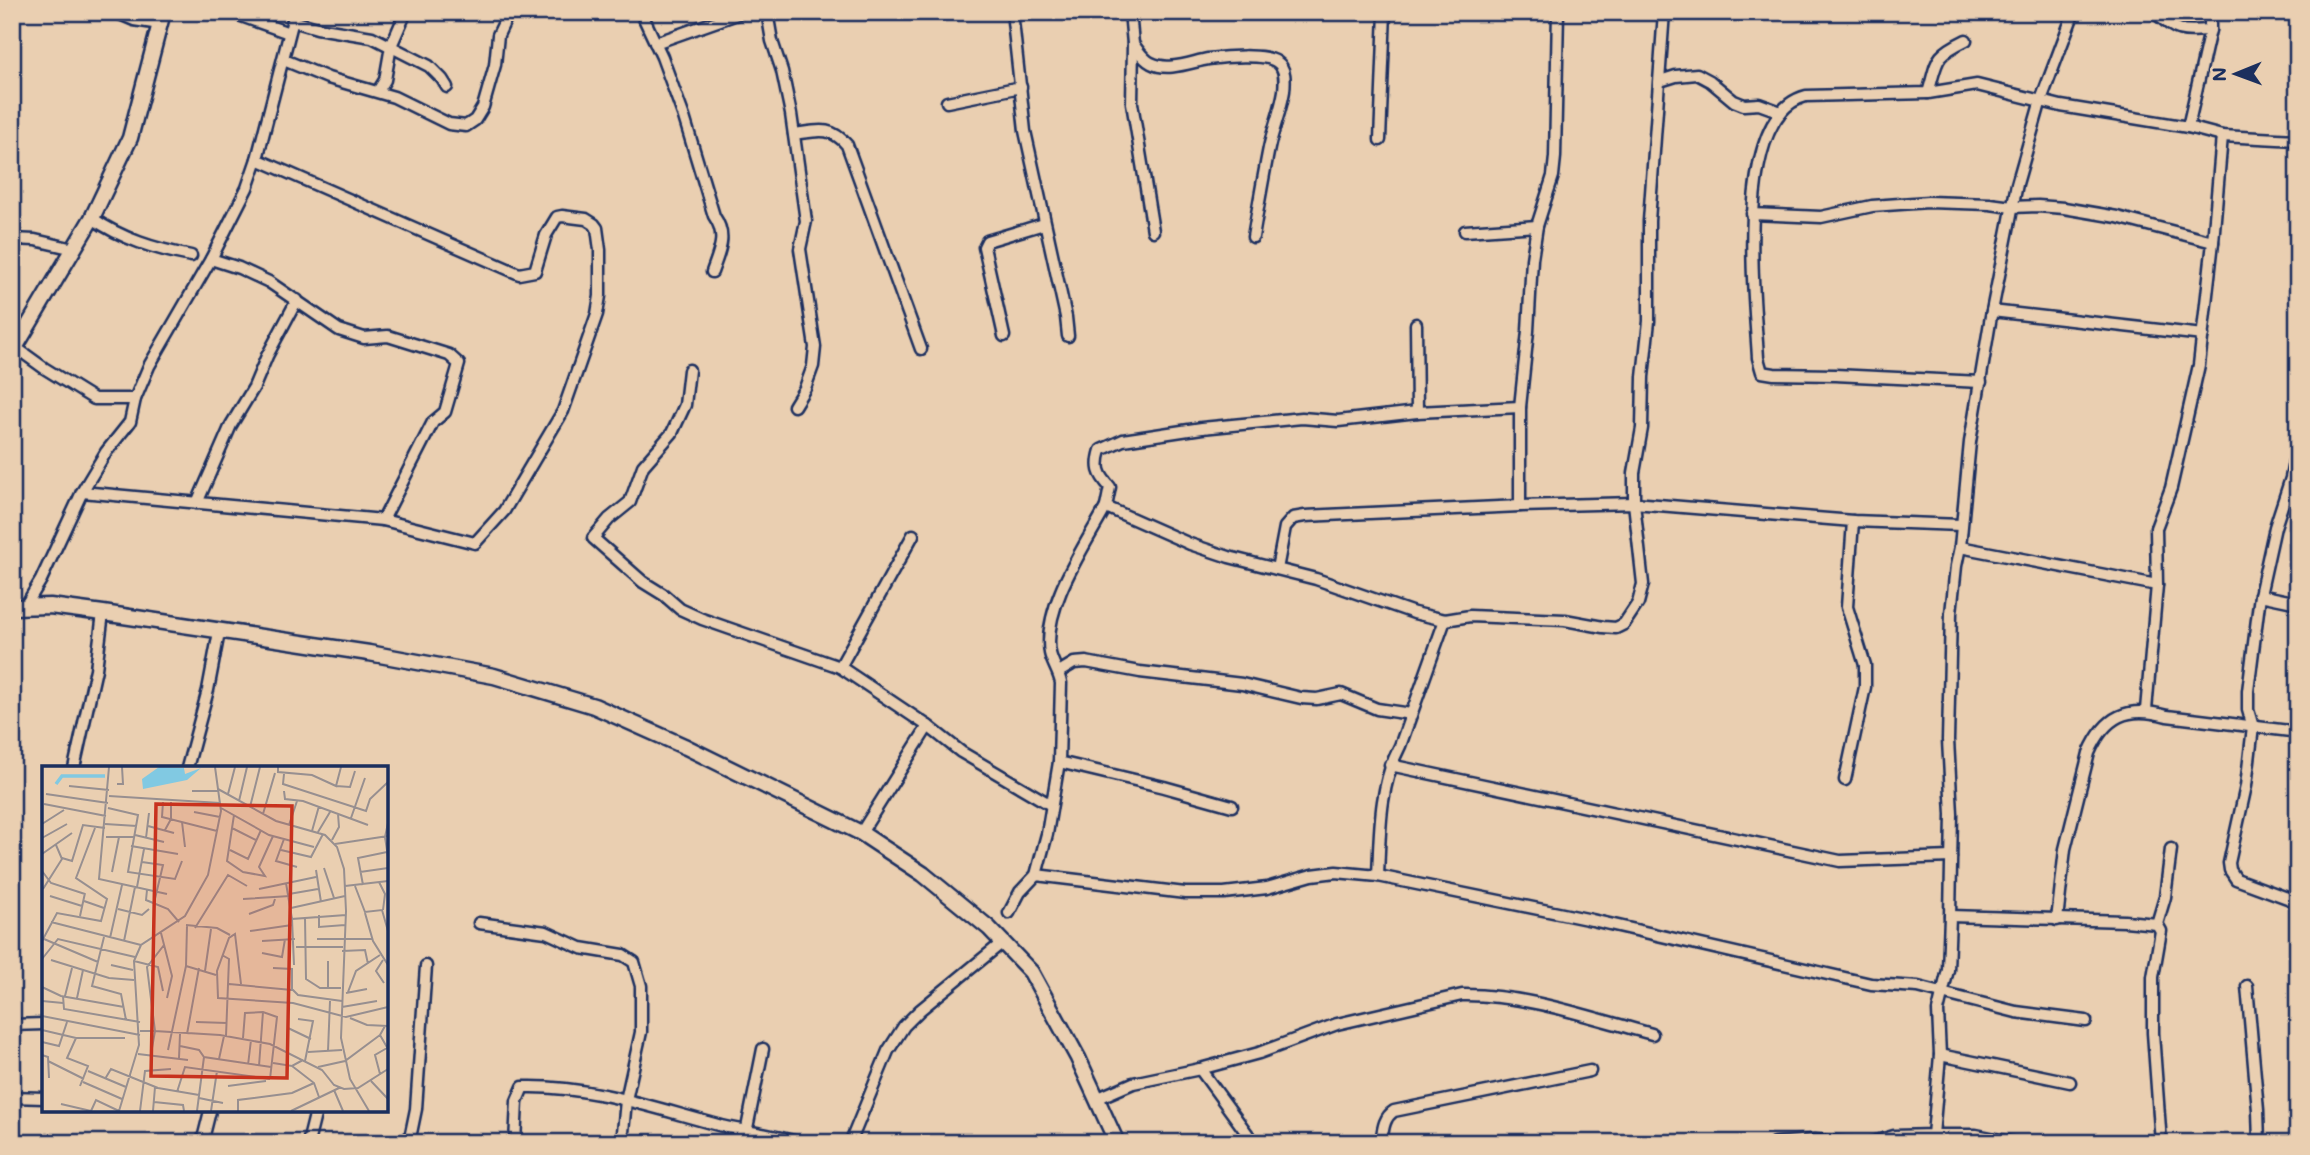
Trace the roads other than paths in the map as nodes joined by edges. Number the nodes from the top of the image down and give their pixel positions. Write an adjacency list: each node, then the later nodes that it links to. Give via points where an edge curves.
1 (115, 12): 17 (street, via 134,20)
2 (230, 12): 19 (street)
3 (406, 12): 23 (street)
4 (509, 12): 28 (street, via 498,35 484,107 470,124 449,124)
5 (642, 12): 21 (street)
6 (743, 12): 21 (street)
7 (767, 12): 34 (street)
8 (1012, 12): 27 (street)
9 (1130, 12): 22 (street)
10 (1385, 12): 36 (street)
11 (1558, 12): 43 (street, via 1555,157)
12 (1664, 12): 25 (street)
13 (2074, 12): 30 (street)
14 (2154, 12): 18 (street, via 2181,32)
15 (2210, 12): 18 (street)
16 (294, 16): 19 (street); 23 (street, via 317,28 372,37)
17 (161, 18): 41 (street, via 130,138)
18 (2210, 30): 33 (street)
19 (289, 33): 24 (street)
20 (1966, 40): 29 (street, via 1940,56)
21 (655, 43): 52 (street, via 720,225 723,240)
22 (1133, 44): 44 (street, via 1132,103); 46 (street, via 1145,59 1163,66 1257,57 1279,63 1284,72 1283,93)
23 (391, 46): 26 (street, via 429,66); 28 (street, via 388,70)
24 (284, 60): 28 (street); 38 (street)
25 (1660, 81): 32 (street, via 1697,75 1734,101); 70 (street, via 1649,221 1650,321)
26 (447, 87)
27 (1021, 87): 31 (street); 42 (street)
28 (378, 91)
29 (1928, 93): 30 (street, via 1977,85); 32 (street, via 1806,96)
30 (2041, 100): 33 (street); 39 (street)
31 (947, 102)
32 (1782, 112): 40 (street, via 1766,136)
33 (2188, 127): 35 (street)
34 (794, 134): 59 (street, via 837,133 847,145); 64 (street, via 806,221 800,249 815,347 813,366)
35 (2222, 136): 37 (street); 48 (street)
36 (1381, 140)
37 (2298, 141)
38 (257, 159): 51 (street); 73 (street, via 519,274 535,271 546,235 557,218 586,219 599,232 596,318 563,411 504,511 475,543)
39 (2012, 207): 40 (street, via 1928,202 1872,206 1821,217); 48 (street, via 2064,208 2118,217); 54 (street)
40 (1752, 214): 62 (street, via 1762,372)
41 (92, 218): 49 (street); 50 (street, via 156,249)
42 (1044, 224): 57 (street, via 987,241 984,247); 58 (street)
43 (1537, 226): 45 (street); 65 (street)
44 (1153, 231)
45 (1465, 232)
46 (1253, 237)
47 (12, 239): 49 (street)
48 (2213, 242): 56 (street)
49 (75, 248): 60 (street)
50 (191, 256)
51 (211, 259): 53 (street, via 270,282); 63 (street)
52 (712, 272)
53 (297, 300): 69 (street, via 231,425); 73 (street, via 351,335 388,336 449,355 459,365 444,412 433,422)
54 (1992, 311): 56 (street); 62 (street)
55 (1416, 324): 66 (street)
56 (2203, 335): 79 (street, via 2171,488 2156,528)
57 (1004, 336)
58 (1068, 336)
59 (921, 349)
60 (14, 350): 63 (street, via 94,399)
61 (690, 370): 86 (street, via 685,405 672,433 643,466 630,502 593,538 680,609)
62 (1981, 382): 75 (street)
63 (135, 399): 68 (street, via 130,422)
64 (794, 406)
65 (1520, 407): 66 (street); 71 (street)
66 (1417, 412): 72 (street, via 1338,421 1302,418 1122,440 1101,450 1097,464 1099,476 1110,487)
67 (2298, 441): 80 (street)
68 (82, 492): 69 (street); 82 (street, via 41,580)
69 (197, 503): 73 (street)
70 (1634, 503): 71 (street); 74 (street); 84 (street, via 1643,584 1638,603 1624,624 1616,628 1565,620 1470,616)
71 (1520, 506): 78 (street, via 1293,518 1285,527)
72 (1106, 508): 78 (street, via 1190,544); 87 (street, via 1056,603 1049,646)
73 (383, 520)
74 (1853, 521): 75 (street); 97 (street, via 1847,607 1865,665 1865,687)
75 (1961, 525): 77 (street)
76 (913, 535): 86 (street)
77 (1960, 547): 79 (street); 102 (street, via 1948,692)
78 (1277, 569): 84 (street)
79 (2157, 585): 88 (street)
80 (2260, 595): 81 (street); 91 (street, via 2248,691)
81 (2298, 603)
82 (19, 606): 83 (street)
83 (103, 612): 85 (street); 95 (street, via 96,669)
84 (1445, 620): 89 (street)
85 (219, 632): 96 (street); 100 (street, via 494,676 582,702)
86 (840, 667): 90 (street)
87 (1059, 672): 89 (street, via 1086,662 1242,684 1301,698 1341,694 1377,709); 93 (street)
88 (2146, 710): 91 (street); 108 (street, via 2123,714 2095,739 2066,849)
89 (1411, 714): 94 (street)
90 (928, 726): 98 (street, via 961,752); 100 (street)
91 (2253, 727): 92 (street); 105 (street, via 2230,870 2236,878)
92 (2298, 732)
93 (1059, 762): 98 (street); 99 (street)
94 (1390, 765): 102 (street, via 1840,861); 104 (street, via 1381,808)
95 (74, 766)
96 (188, 766)
97 (1845, 780)
98 (1051, 804): 103 (street)
99 (1232, 806)
100 (861, 833): 111 (street, via 939,886)
101 (2171, 849): 110 (street)
102 (1951, 858): 107 (street)
103 (1035, 875): 104 (street, via 1185,893 1267,888 1336,872); 106 (street)
104 (1378, 876): 114 (street, via 1871,984)
105 (2298, 902)
106 (1009, 913)
107 (1950, 916): 108 (street); 114 (street, via 1948,970)
108 (2057, 919): 110 (street)
109 (479, 923): 127 (street, via 546,932 581,948 623,955 634,962 641,986 641,1032)
110 (2157, 924): 146 (street, via 2161,931 2152,977 2152,1034)
111 (1003, 943): 126 (street, via 1031,972); 138 (street, via 904,1026 888,1051)
112 (426, 966): 134 (street, via 416,1109)
113 (2247, 986): 147 (street)
114 (1942, 992): 115 (street, via 2016,1012); 120 (street)
115 (2086, 1021)
116 (42, 1024): 117 (street)
117 (12, 1025)
118 (1652, 1034): 121 (street, via 1545,1006 1462,995 1337,1024)
119 (764, 1049): 130 (street)
120 (1940, 1055): 123 (street); 131 (street)
121 (1200, 1069): 126 (street, via 1133,1083); 140 (street)
122 (1590, 1070): 141 (street, via 1394,1111 1384,1124)
123 (2070, 1082)
124 (12, 1097): 125 (street)
125 (42, 1098)
126 (1096, 1098): 139 (street)
127 (626, 1100): 130 (street); 135 (street, via 547,1086 523,1087 517,1101); 136 (street)
128 (210, 1113): 132 (street)
129 (316, 1113): 133 (street)
130 (745, 1137): 137 (street)
131 (1933, 1139): 144 (street, via 1894,1136); 145 (street, via 1976,1135)
132 (202, 1143)
133 (308, 1143)
134 (409, 1143)
135 (515, 1143)
136 (622, 1143)
137 (800, 1143)
138 (850, 1143)
139 (1117, 1143)
140 (1254, 1143)
141 (1381, 1143)
142 (1774, 1143): 143 (street)
143 (1852, 1143)
144 (1870, 1143)
145 (2015, 1143)
146 (2161, 1143)
147 (2259, 1143)

